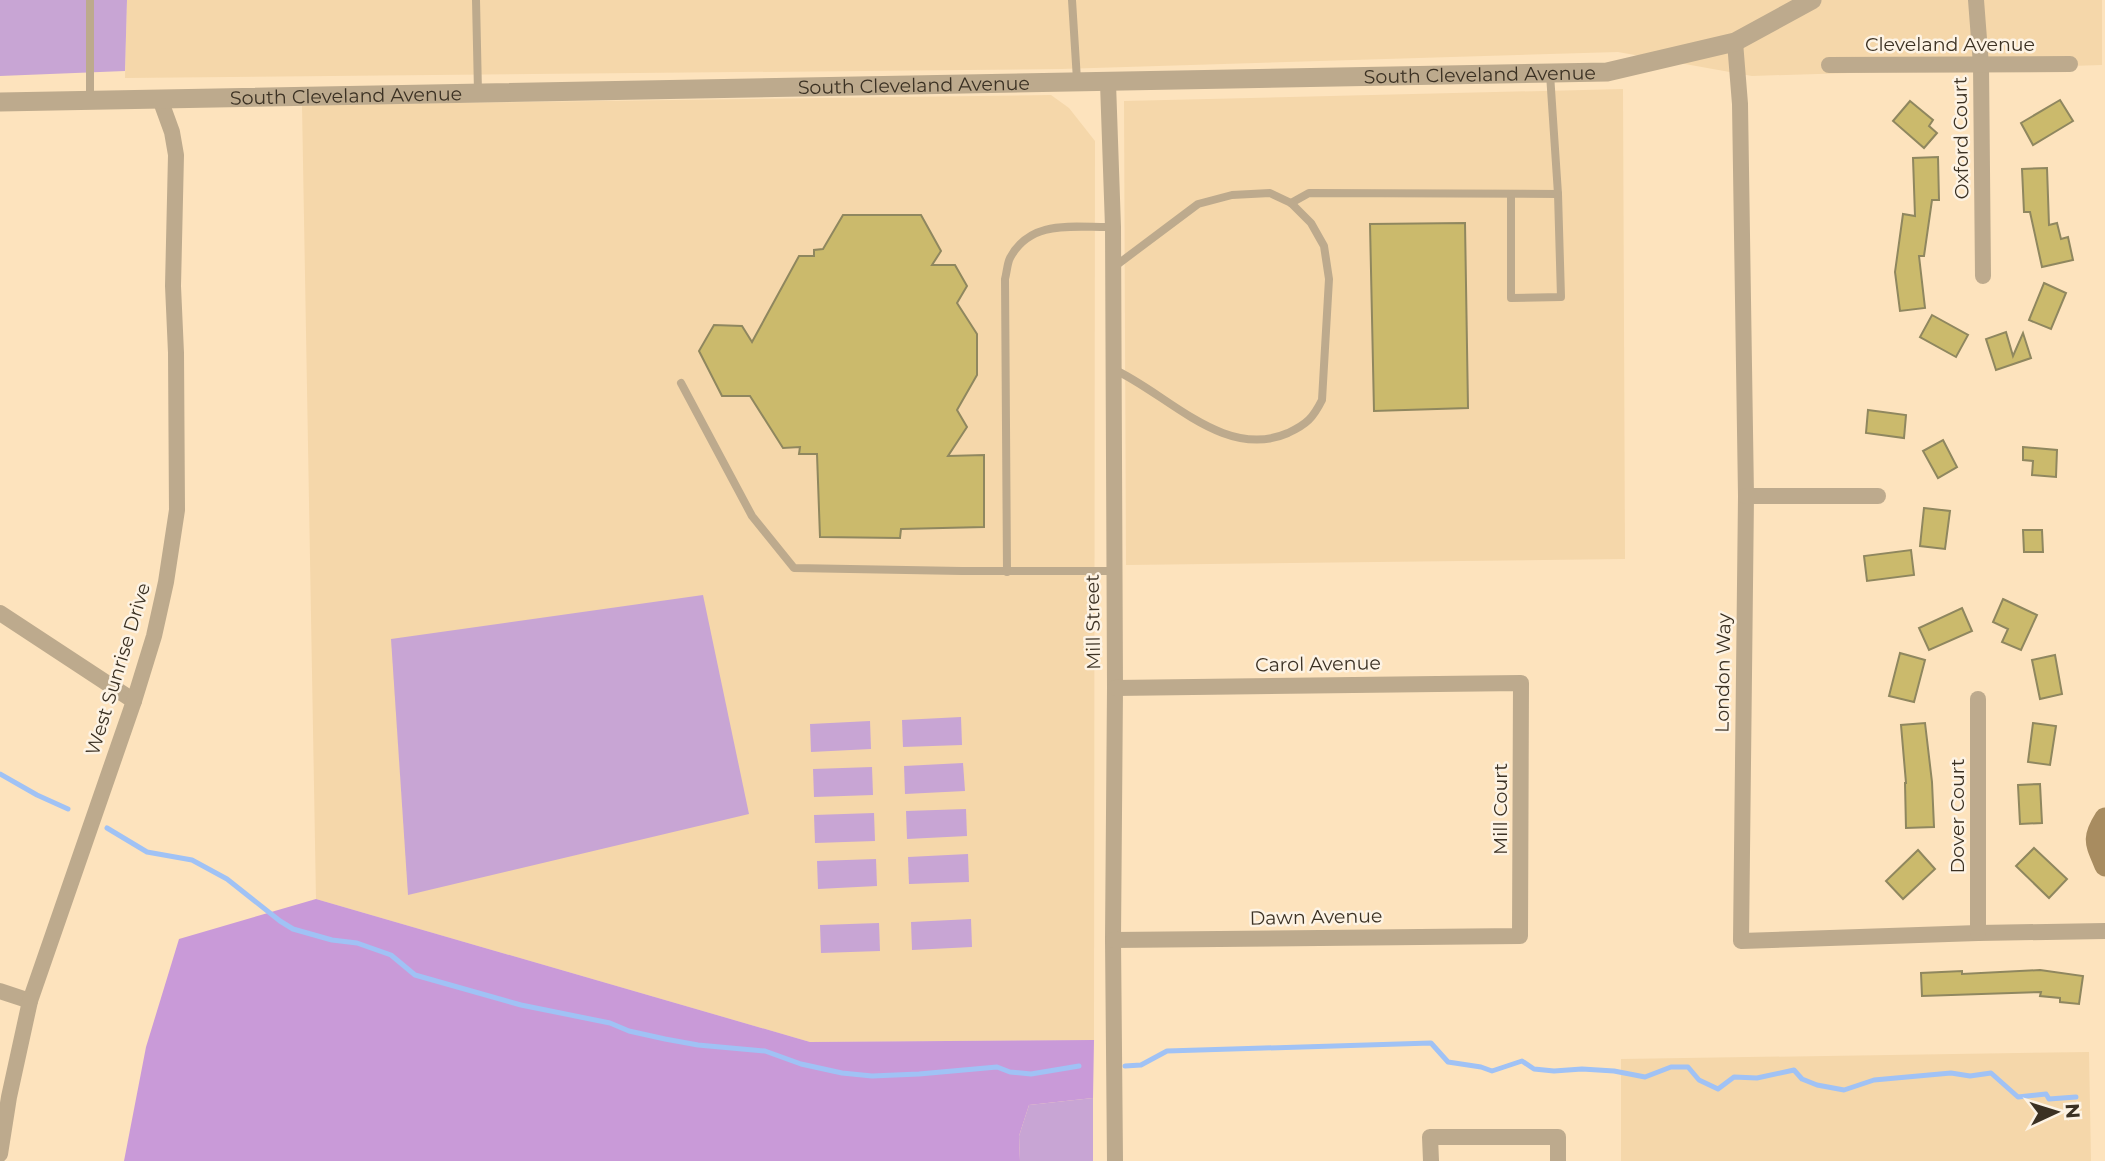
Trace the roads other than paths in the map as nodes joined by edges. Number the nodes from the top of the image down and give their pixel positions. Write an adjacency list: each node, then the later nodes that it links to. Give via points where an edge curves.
1 (90, 0): 15 (lane)
2 (476, 0): 13 (lane)
3 (1072, 0): 12 (lane)
4 (1812, 0): 6 (street, South Cleveland Avenue)
5 (1976, 0): 9 (street, Oxford Court)
6 (1735, 42): 10 (street, South Cleveland Avenue, via 1607,72); 25 (street, London Way)
7 (2070, 64): 9 (street, Cleveland Avenue)
8 (1829, 65): 9 (street, Cleveland Avenue)
9 (1981, 65): 22 (street, Oxford Court)
10 (1550, 74): 11 (street, South Cleveland Avenue); 17 (lane)
11 (1108, 82): 12 (street, South Cleveland Avenue); 20 (street, Mill Street)
12 (1077, 83): 13 (street, South Cleveland Avenue)
13 (478, 93): 14 (street, South Cleveland Avenue)
14 (160, 99): 15 (street, South Cleveland Avenue); 33 (street, West Sunrise Drive, via 172,132 177,167 173,286 177,510 166,582)
15 (90, 100): 16 (street, South Cleveland Avenue)
16 (0, 102)
17 (1558, 194): 18 (lane); 18 (lane, via 1561,297 1511,298)
18 (1511, 195): 19 (lane, via 1309,193)
19 (1291, 203): 21 (lane, via 1270,193 1232,195 1198,204); 23 (lane, via 1311,223 1324,246 1329,279 1322,400 1313,418 1264,440 1222,434 1135,378)
20 (1113, 227): 21 (street, Mill Street); 28 (lane, via 1044,228 1026,237 1009,259 1005,279)
21 (1113, 268): 23 (street, Mill Street)
22 (1983, 276)
23 (1113, 369): 27 (street, Mill Street)
24 (681, 383): 28 (lane, via 752,516 794,568)
25 (1746, 496): 26 (street); 37 (street, London Way, via 1741,941)
26 (1878, 496)
27 (1113, 571): 28 (lane); 31 (street, Mill Street)
28 (1007, 572)
29 (0, 613): 33 (street)
30 (1521, 683): 31 (street, Carol Avenue); 38 (street, Mill Court)
31 (1115, 688): 39 (street, Mill Street)
32 (1978, 699): 37 (street, Dover Court)
33 (134, 701): 41 (street, West Sunrise Drive)
34 (2105, 819): 35 (main road, via 2095,844)
35 (2104, 863)
36 (2105, 931): 37 (street, London Way)
37 (1978, 933)
38 (1520, 936): 39 (street, Dawn Avenue)
39 (1113, 940): 43 (street, Mill Street)
40 (0, 991): 41 (street)
41 (30, 1001): 42 (street, West Sunrise Drive)
42 (0, 1154)
43 (1115, 1161)
44 (1430, 1161): 45 (street, via 1430,1137 1558,1137)
45 (1558, 1161)

